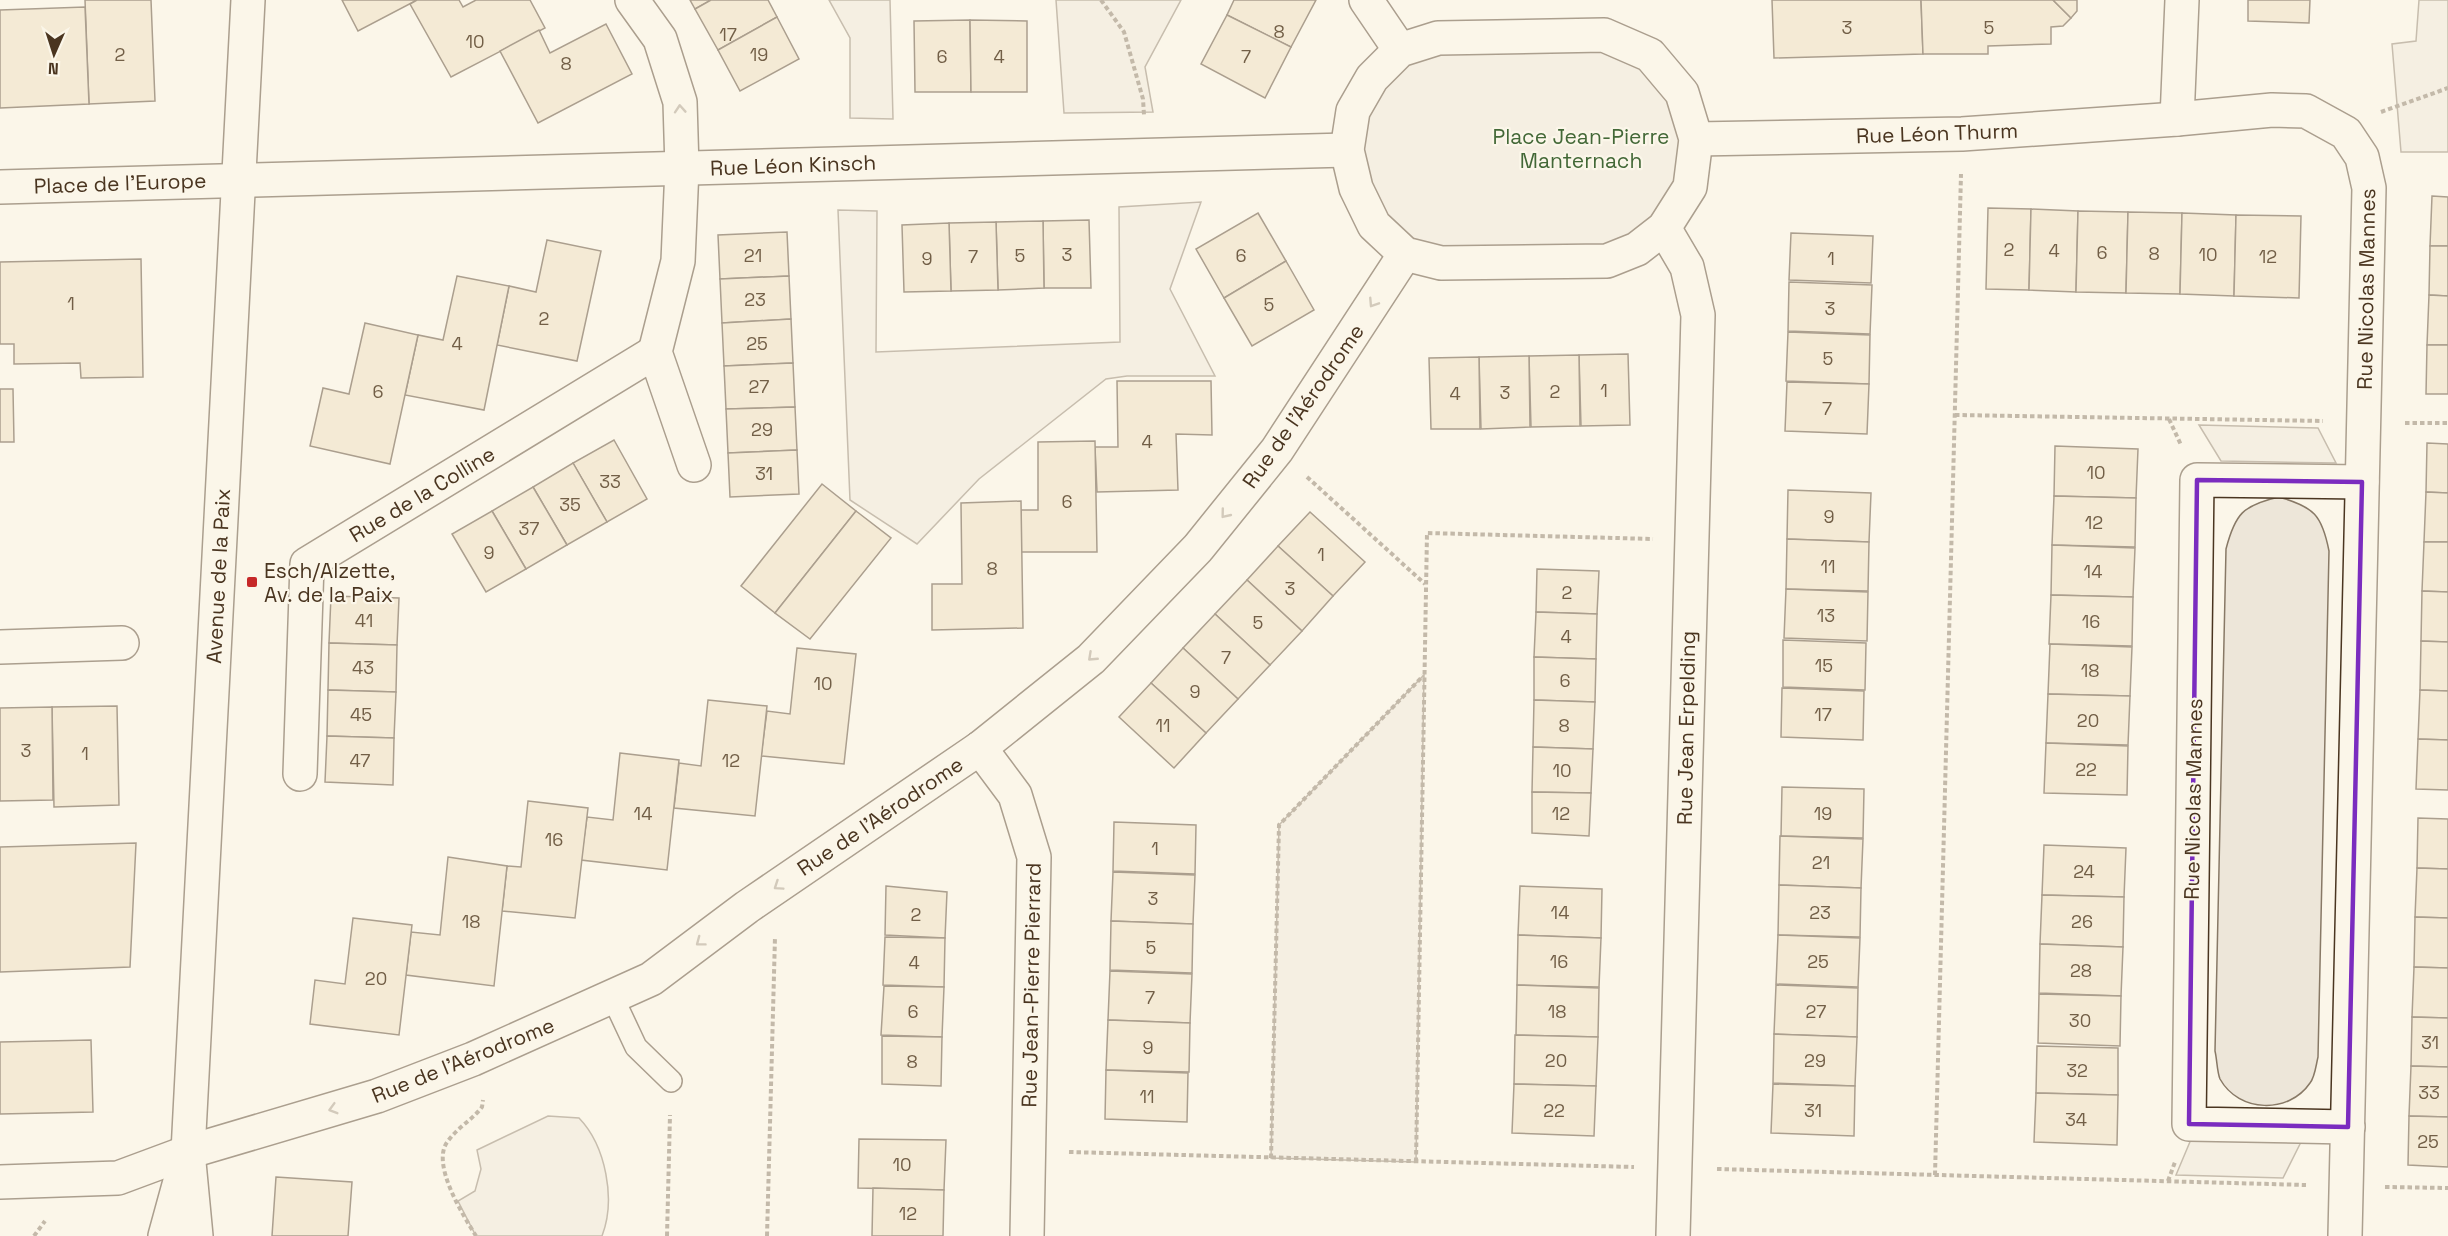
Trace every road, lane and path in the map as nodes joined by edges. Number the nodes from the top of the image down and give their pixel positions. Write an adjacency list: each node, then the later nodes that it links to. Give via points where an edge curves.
1 (248, 0): 15 (street, Avenue de la Paix)
2 (632, 0): 14 (street, one-way to 2, via 680,102 660,39)
3 (1101, 0): 13 (path, via 1124,32 1143,99)
4 (1366, 0): 6 (street)
5 (2182, 0): 8 (street)
6 (1400, 50): 11 (street, via 1438,38 1604,35 1650,56 1682,93); 12 (street, via 1372,78 1353,111)
7 (2448, 88): 9 (path, via 2375,114)
8 (2177, 119): 9 (street, Rue Nicolas Mannes, via 2272,110 2306,111); 10 (street, Rue Léon Thurm)
9 (2346, 133): 21 (street, Rue Nicolas Mannes, via 2362,157 2369,188)
10 (1962, 134): 11 (street, Rue Léon Thurm); 20 (path)
11 (1696, 139): 17 (street, via 1690,188)
12 (1347, 150): 13 (street, Rue Léon Kinsch); 18 (street, via 1356,188 1374,225)
13 (1148, 154): 14 (street, Rue Léon Kinsch)
14 (682, 168): 15 (street, Rue Léon Kinsch); 19 (street, via 678,261)
15 (239, 180): 16 (street, Place de l'Europe); 39 (street, Avenue de la Paix)
16 (0, 187)
17 (1664, 228): 18 (street, via 1637,249 1607,261 1442,263); 26 (street, Rue Jean Erpelding, via 1687,267 1698,315)
18 (1405, 254): 23 (street, Rue de l'Aérodrome, one-way to 23)
19 (656, 352): 24 (street); 32 (street, Rue de la Colline, via 308,564)
20 (1954, 415): 21 (path); 43 (path)
21 (2364, 422): 22 (path); 25 (street, Rue Nicolas Mannes)
22 (2448, 423)
23 (1277, 450): 27 (path); 31 (street, Rue de l'Aérodrome, one-way to 31, via 1198,548 1091,659)
24 (694, 465)
25 (2362, 482): 37 (street, Rue Nicolas Mannes); 37 (street, Rue Nicolas Mannes, via 2197,480 2189,1125)
26 (1691, 540): 27 (path, via 1427,533); 42 (street, Rue Jean Erpelding)
27 (1425, 584): 30 (path)
28 (122, 643): 29 (street)
29 (0, 647)
30 (1424, 675): 40 (path, via 1279,825); 41 (path)
31 (980, 748): 34 (street, Rue de l'Aérodrome, one-way to 34, via 747,907 651,979); 38 (street, Rue Jean-Pierre Pierrard, via 1015,795 1034,857)
32 (300, 774)
33 (776, 925): 51 (path)
34 (613, 998): 35 (street, Rue de l'Aérodrome); 36 (lane, via 636,1047)
35 (473, 1059): 39 (street, Rue de l'Aérodrome, one-way to 39, via 377,1096); 49 (path, via 484,1089 482,1107 447,1141 442,1170)
36 (671, 1081): 50 (path)
37 (2348, 1127): 45 (street, Rue Nicolas Mannes)
38 (1029, 1151): 40 (path); 52 (street, Rue Jean-Pierre Pierrard)
39 (188, 1152): 44 (street, Rue de l'Aérodrome, via 118,1178); 47 (street, Avenue de la Paix); 48 (street, Avenue de la Paix)
40 (1271, 1158): 41 (path)
41 (1416, 1162): 42 (path)
42 (1675, 1168): 43 (path); 53 (street, Rue Jean Erpelding)
43 (1935, 1175): 45 (path)
44 (0, 1182)
45 (2346, 1186): 46 (path); 54 (street, Rue Nicolas Mannes)
46 (2448, 1188)
47 (165, 1236)
48 (196, 1236)
49 (476, 1236)
50 (667, 1236)
51 (768, 1236)
52 (1027, 1236)
53 (1673, 1236)
54 (2345, 1236)

